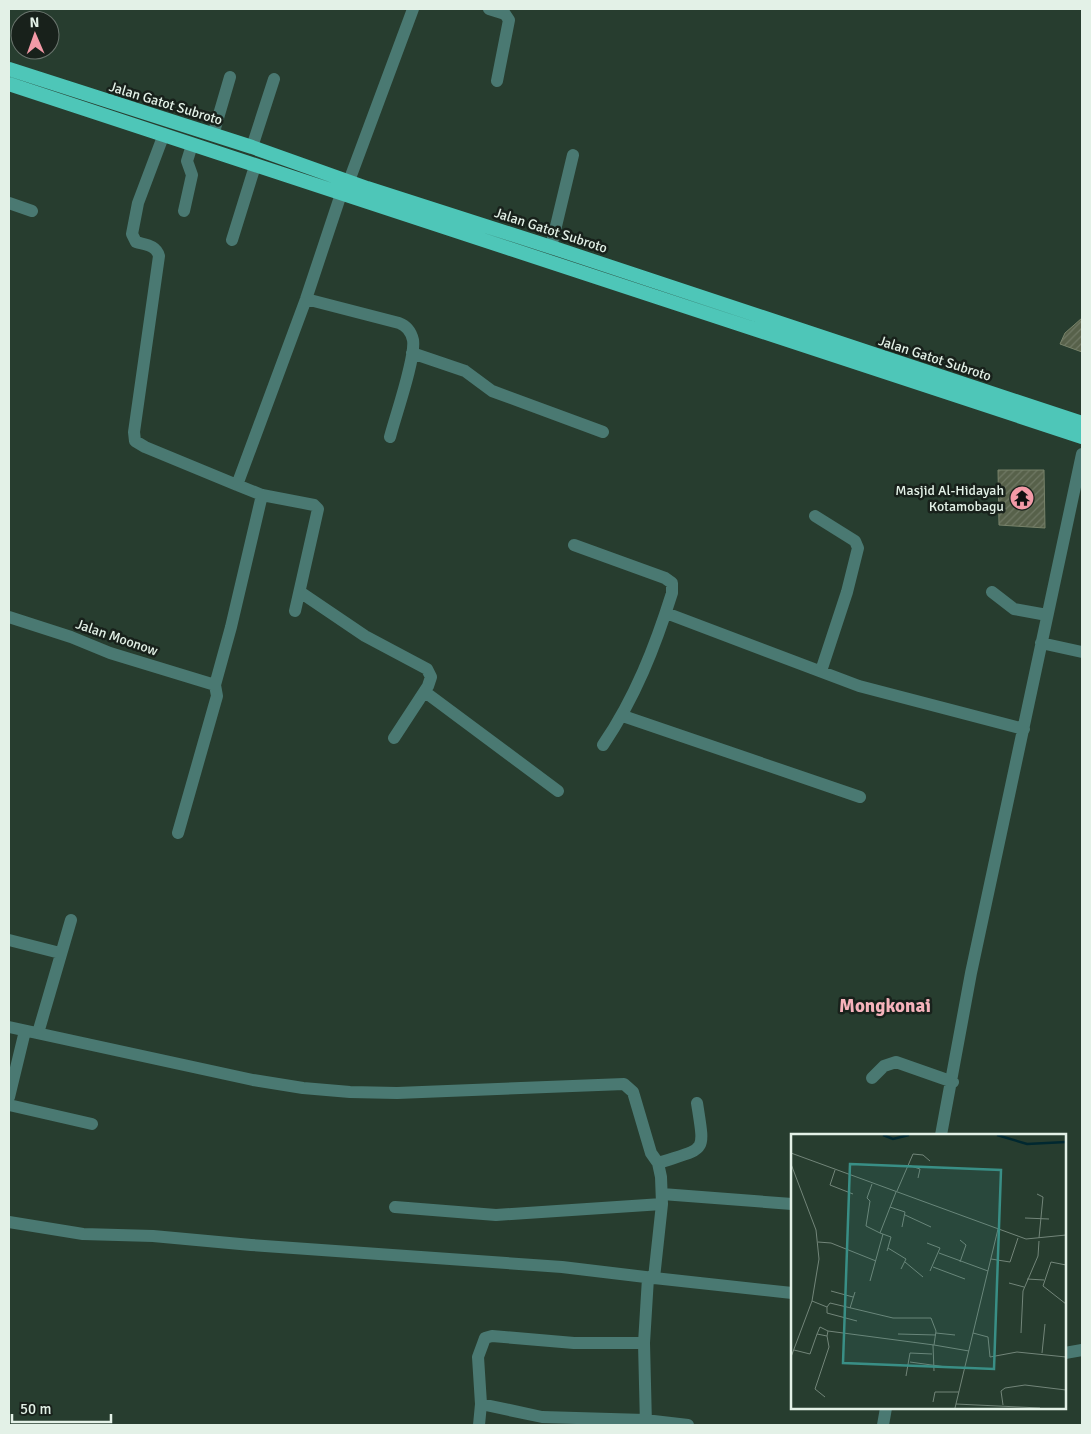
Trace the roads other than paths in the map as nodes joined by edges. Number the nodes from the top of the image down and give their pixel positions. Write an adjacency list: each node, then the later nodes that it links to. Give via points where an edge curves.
1 (413, 9): 15 (street)
2 (489, 9): 6 (street, via 505,14 509,20)
3 (9, 69): 8 (highway, Jalan Gatot Subroto)
4 (230, 77): 10 (street)
5 (274, 79): 12 (street)
6 (497, 81)
7 (9, 84): 8 (highway, Jalan Gatot Subroto)
8 (68, 97): 9 (highway, Jalan Gatot Subroto); 10 (highway, Jalan Gatot Subroto)
9 (164, 134): 11 (highway, Jalan Gatot Subroto); 29 (street, via 138,203 132,234 136,242 150,245 159,256 135,440)
10 (213, 135): 12 (highway, Jalan Gatot Subroto)
11 (192, 145): 14 (highway, Jalan Gatot Subroto); 18 (street, via 186,161 192,175)
12 (252, 147): 15 (highway, Jalan Gatot Subroto)
13 (573, 154): 21 (street)
14 (255, 166): 16 (highway, Jalan Gatot Subroto); 20 (street)
15 (347, 180): 16 (street); 21 (highway, Jalan Gatot Subroto)
16 (341, 194): 22 (street); 27 (highway, Jalan Gatot Subroto)
17 (9, 203): 19 (street)
18 (184, 211)
19 (32, 212)
20 (232, 240)
21 (551, 247): 24 (highway, Jalan Gatot Subroto)
22 (306, 298): 23 (street, via 404,325 412,338); 29 (street)
23 (412, 353): 25 (street, via 465,370 492,392); 26 (street)
24 (1082, 423)
25 (603, 432)
26 (390, 437)
27 (1082, 437)
28 (1082, 454): 37 (street)
29 (237, 485): 30 (street)
30 (262, 495): 33 (street, via 314,505 318,509); 42 (street)
31 (815, 516): 41 (street, via 855,541 858,548)
32 (574, 545): 36 (street, via 672,583)
33 (300, 592): 35 (street); 43 (street, via 365,636 427,669 430,677)
34 (992, 592): 37 (street, via 1014,609)
35 (295, 611)
36 (666, 613): 41 (street); 44 (street)
37 (1047, 615): 39 (street)
38 (9, 617): 42 (street, Jalan Moonow)
39 (1041, 643): 40 (street); 45 (street)
40 (1082, 652)
41 (821, 671): 45 (street, via 901,698)
42 (214, 686): 50 (street, via 217,696)
43 (425, 692): 46 (street); 48 (street)
44 (623, 716): 47 (street); 49 (street)
45 (1024, 729): 57 (street, via 971,973)
46 (394, 738)
47 (603, 745)
48 (558, 791)
49 (860, 797)
50 (178, 833)
51 (71, 920): 53 (street)
52 (9, 940): 53 (street)
53 (60, 953): 55 (street)
54 (9, 1027): 55 (street)
55 (31, 1032): 58 (street); 63 (street, via 253,1080 350,1092 624,1084 633,1092 651,1153)
56 (872, 1078): 57 (street, via 884,1066 896,1062)
57 (953, 1082): 62 (street)
58 (9, 1097)
59 (698, 1103): 63 (street, via 703,1138 701,1146 696,1151)
60 (9, 1105): 61 (street)
61 (92, 1124)
62 (941, 1134)
63 (658, 1163): 64 (street)
64 (662, 1199): 65 (street); 66 (street, via 496,1214); 68 (street)
65 (791, 1204)
66 (395, 1207)
67 (9, 1222): 68 (street, via 83,1234 153,1236 562,1267)
68 (651, 1278): 69 (street); 70 (street)
69 (791, 1293)
70 (644, 1343): 73 (street, via 485,1338 478,1357); 75 (street)
71 (1082, 1350): 72 (street)
72 (1066, 1353)
73 (481, 1404): 75 (street, via 542,1417); 76 (street)
74 (886, 1409): 78 (street)
75 (646, 1423): 77 (street)
76 (479, 1425)
77 (688, 1425)
78 (882, 1425)

